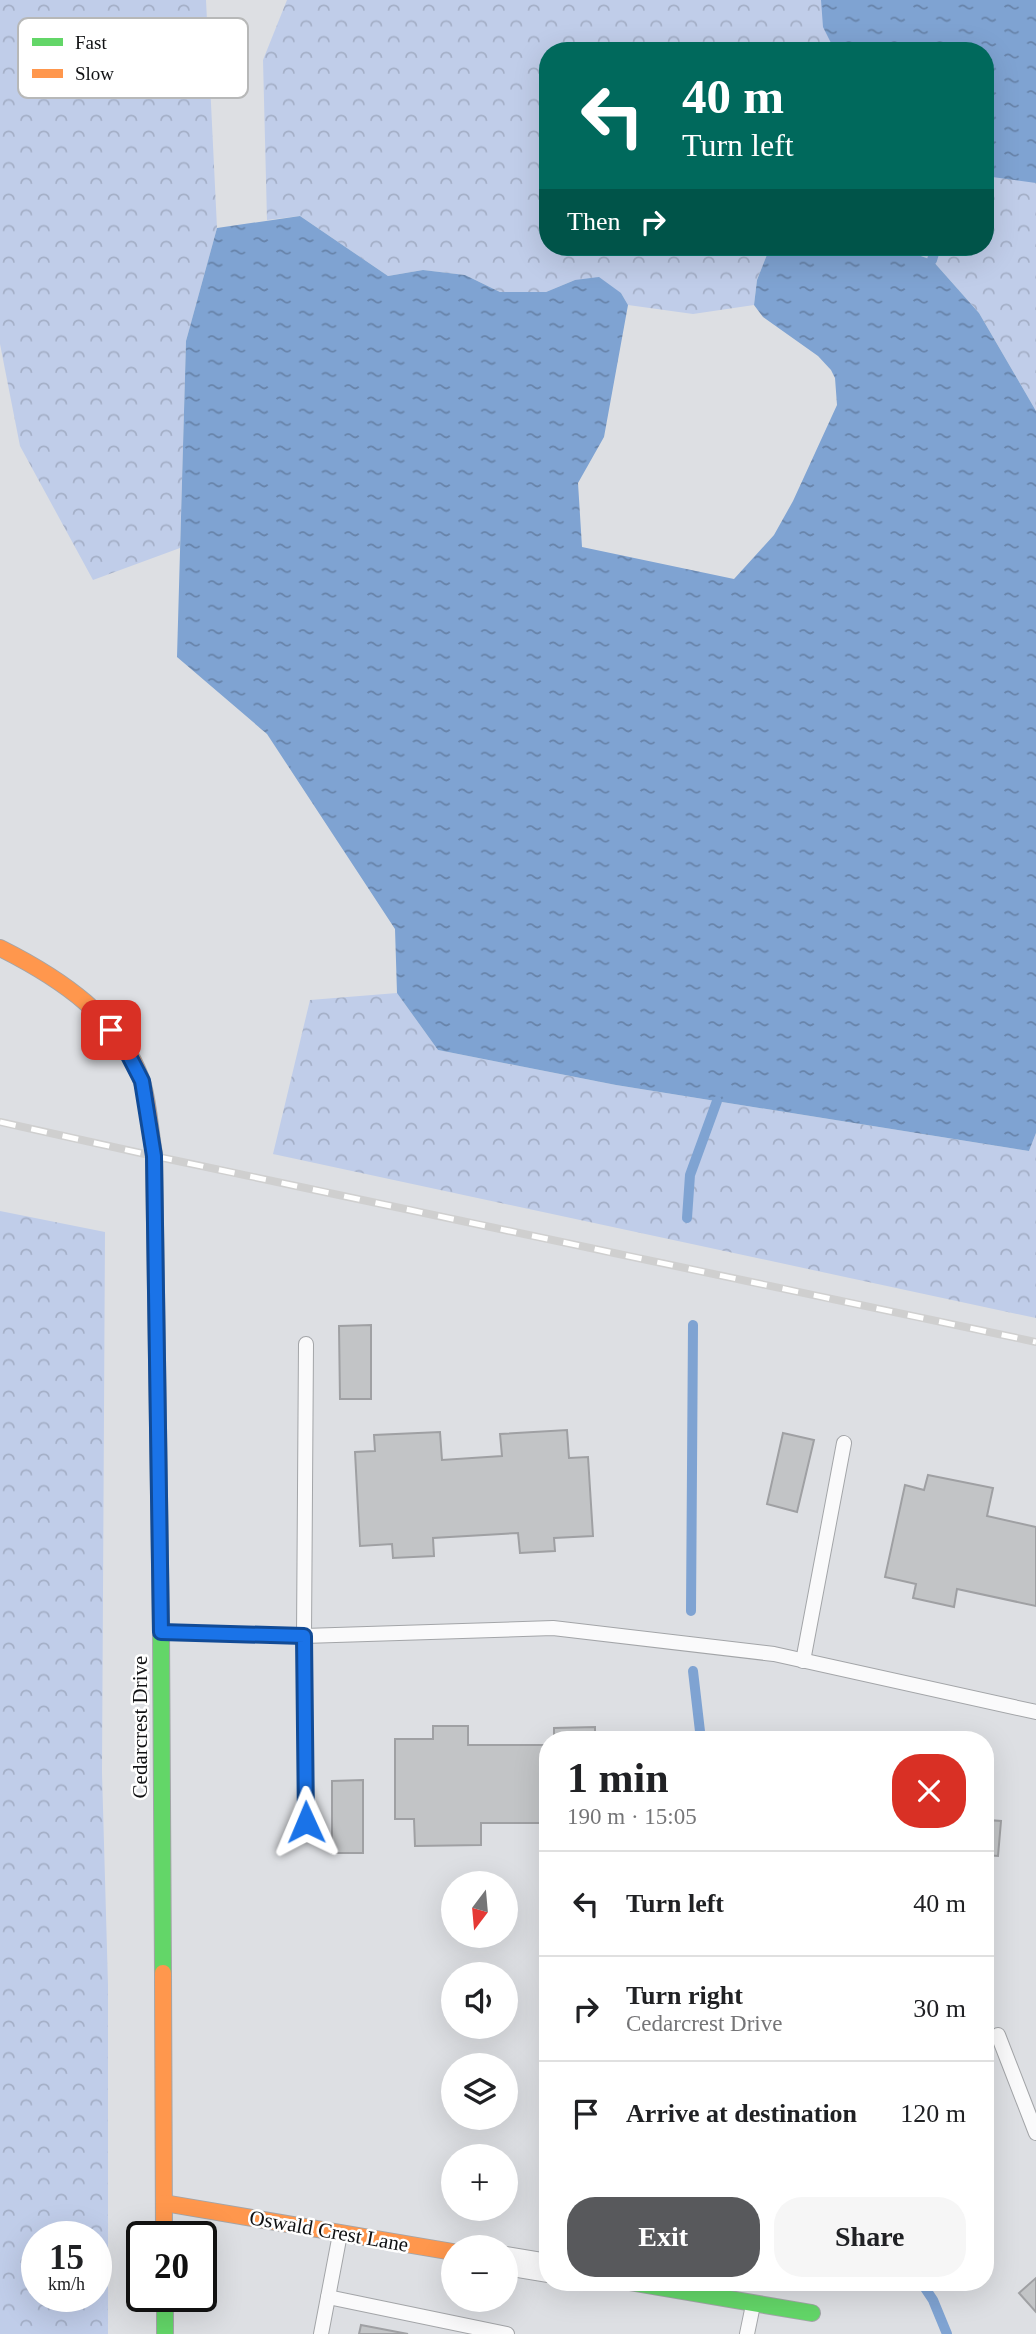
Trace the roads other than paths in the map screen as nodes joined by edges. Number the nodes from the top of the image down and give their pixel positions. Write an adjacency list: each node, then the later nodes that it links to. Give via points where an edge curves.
1 (0, 948): 4 (street, Cedarcrest Drive, via 67,985 98,1013 124,1046 142,1081 154,1156 156,1210)
2 (306, 1344): 5 (lane)
3 (844, 1443): 6 (lane)
4 (161, 1632): 5 (lane); 11 (street, Cedarcrest Drive)
5 (304, 1636): 6 (lane, via 553,1628); 8 (lane)
6 (803, 1661): 7 (lane)
7 (1036, 1712)
8 (306, 1822)
9 (998, 2035): 10 (lane)
10 (1036, 2133)
11 (164, 2203): 12 (street, Cedarcrest Drive); 13 (street, Oswald Crest Lane)
12 (164, 2221)
13 (340, 2233): 14 (street, Oswald Crest Lane); 18 (lane)
14 (441, 2250)
15 (518, 2263): 16 (street)
16 (539, 2266)
17 (682, 2291): 19 (street)
18 (328, 2297): 23 (lane); 24 (lane)
19 (753, 2303): 21 (street); 25 (lane)
20 (164, 2312): 22 (street)
21 (812, 2313)
22 (165, 2334)
23 (321, 2334)
24 (507, 2334)
25 (747, 2334)

